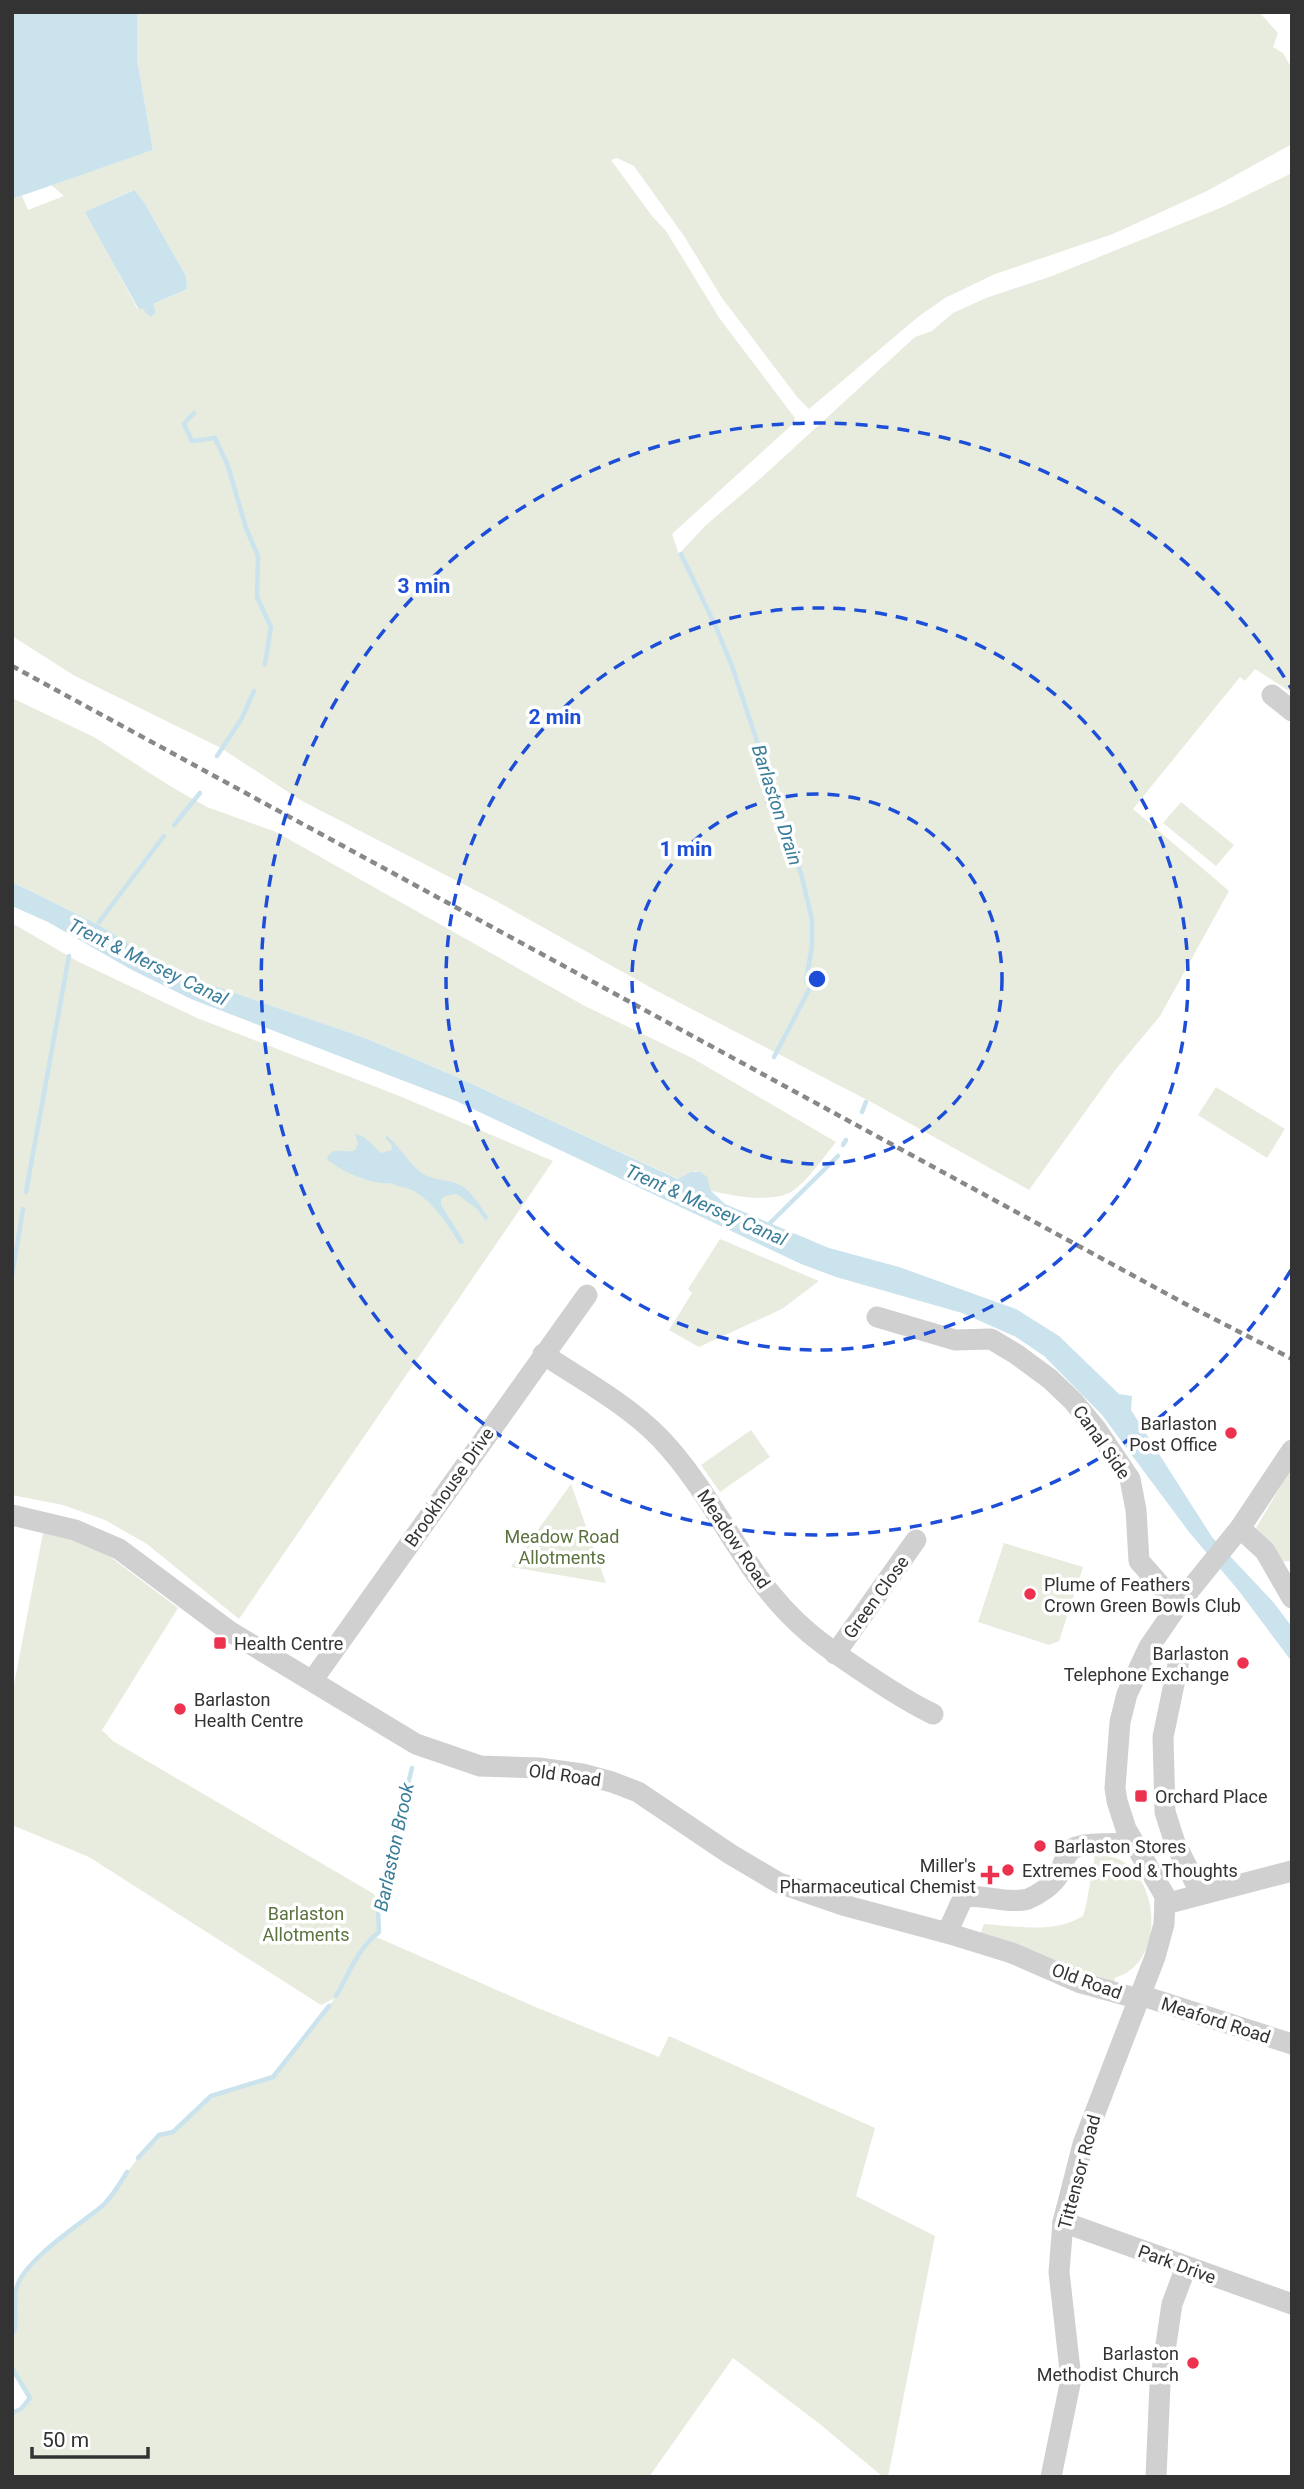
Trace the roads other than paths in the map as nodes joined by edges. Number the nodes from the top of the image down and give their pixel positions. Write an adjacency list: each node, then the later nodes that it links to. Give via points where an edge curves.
1 (1272, 695): 2 (street)
2 (1292, 711)
3 (587, 1295): 5 (street, Brookhouse Drive)
4 (877, 1317): 11 (street, Canal Side, via 955,1340 990,1339 1042,1373 1073,1401 1130,1479 1139,1561)
5 (543, 1354): 12 (street, Meadow Road, via 659,1437 702,1491 777,1602); 14 (street, Brookhouse Drive)
6 (1292, 1450): 8 (street)
7 (12, 1515): 14 (street, Old Road, via 75,1530 119,1549 229,1631)
8 (1234, 1536): 10 (street, via 1265,1551); 11 (street)
9 (916, 1540): 12 (street, Green Close)
10 (1292, 1598)
11 (1178, 1605): 16 (street, via 1140,1662 1121,1722 1115,1788)
12 (835, 1654): 15 (street, Meadow Road)
13 (1179, 1660): 18 (street, via 1163,1737 1165,1812)
14 (312, 1681): 20 (street, Old Road, via 416,1744 480,1766 539,1768 612,1782 638,1792 779,1883)
15 (933, 1714)
16 (1134, 1843): 19 (street, via 1160,1885); 20 (street, via 1073,1848 1054,1881 1029,1899 963,1898)
17 (1292, 1871): 18 (street)
18 (1201, 1894): 19 (street)
19 (1165, 1903): 21 (street, Tittensor Road, via 1161,1938)
20 (947, 1933): 21 (street, Old Road, via 1012,1953 1103,1991)
21 (1140, 1997): 22 (street, Meaford Road); 23 (street, Tittensor Road, via 1083,2144)
22 (1292, 2044)
23 (1063, 2222): 24 (street, Park Drive); 26 (street, Tittensor Road, via 1059,2272 1070,2379)
24 (1185, 2267): 25 (street, Park Drive); 27 (street, via 1172,2304 1160,2384)
25 (1292, 2304)
26 (1051, 2477)
27 (1156, 2477)

